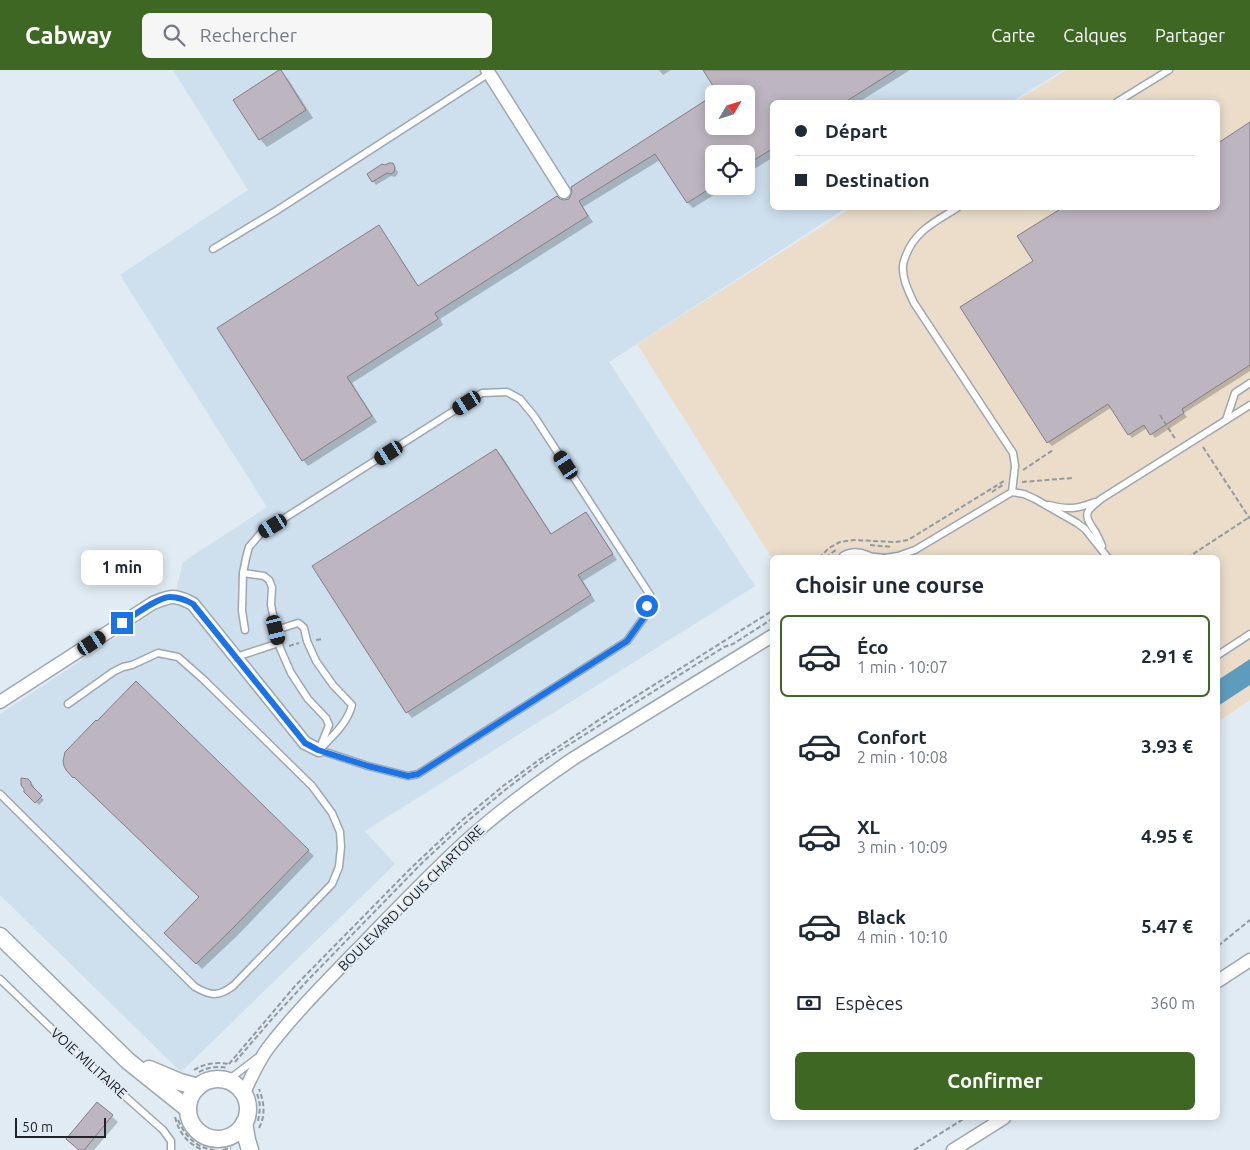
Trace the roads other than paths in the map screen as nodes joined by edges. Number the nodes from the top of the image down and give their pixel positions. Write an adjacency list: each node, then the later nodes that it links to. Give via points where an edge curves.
1 (1168, 70): 3 (lane)
2 (490, 71): 4 (street); 6 (lane)
3 (1120, 100)
4 (564, 192)
5 (954, 210): 10 (lane, via 918,235 903,266 905,283 914,303 1013,453)
6 (213, 249)
7 (1250, 383): 9 (lane, via 1234,393)
8 (1250, 405): 9 (lane)
9 (1226, 420): 11 (lane)
10 (1012, 492): 12 (lane); 13 (lane)
11 (1101, 499): 12 (lane, via 1066,509); 17 (lane, via 1087,511 1087,516)
12 (1042, 502): 16 (lane, via 1085,529)
13 (915, 550): 14 (lane); 15 (lane)
14 (901, 555)
15 (911, 555)
16 (1106, 555)
17 (1107, 555)
18 (243, 573): 19 (lane); 20 (lane, via 270,580); 28 (lane, via 249,547 261,533 482,394 507,392 520,399 534,416 650,595 645,616 627,641 418,774 408,776)
19 (245, 630)
20 (276, 630): 23 (lane); 28 (lane, via 298,623 302,625 316,661 333,686 352,705 335,734)
21 (1250, 634): 24 (lane)
22 (770, 637): 34 (street, BOULEVARD LOUIS CHARTOIRE, via 574,758 503,810 466,841 377,929 302,1008)
23 (279, 644): 25 (lane); 28 (lane, via 291,673 329,725)
24 (1220, 654)
25 (236, 657): 26 (street, via 193,604 183,598 169,596 153,603); 28 (street, via 305,743)
26 (0, 702)
27 (68, 704): 29 (lane, via 123,667 158,653 178,657 312,786 332,813 340,832 341,847 339,867 332,884 233,986 225,992 206,993 195,987)
28 (318, 750)
29 (0, 794)
30 (0, 936): 35 (main road, via 128,1060)
31 (1250, 960): 33 (street)
32 (0, 979): 39 (lane, VOIE MILITAIRE, via 163,1130 171,1141)
33 (1220, 980)
34 (242, 1079): 35 (main road, via 212,1080); 37 (main road, via 247,1104)
35 (184, 1093): 38 (main road, via 189,1117 198,1132)
36 (1001, 1120): 40 (street)
37 (244, 1123): 38 (main road); 38 (main road, via 231,1136)
38 (234, 1146)
39 (170, 1150)
40 (953, 1150)

